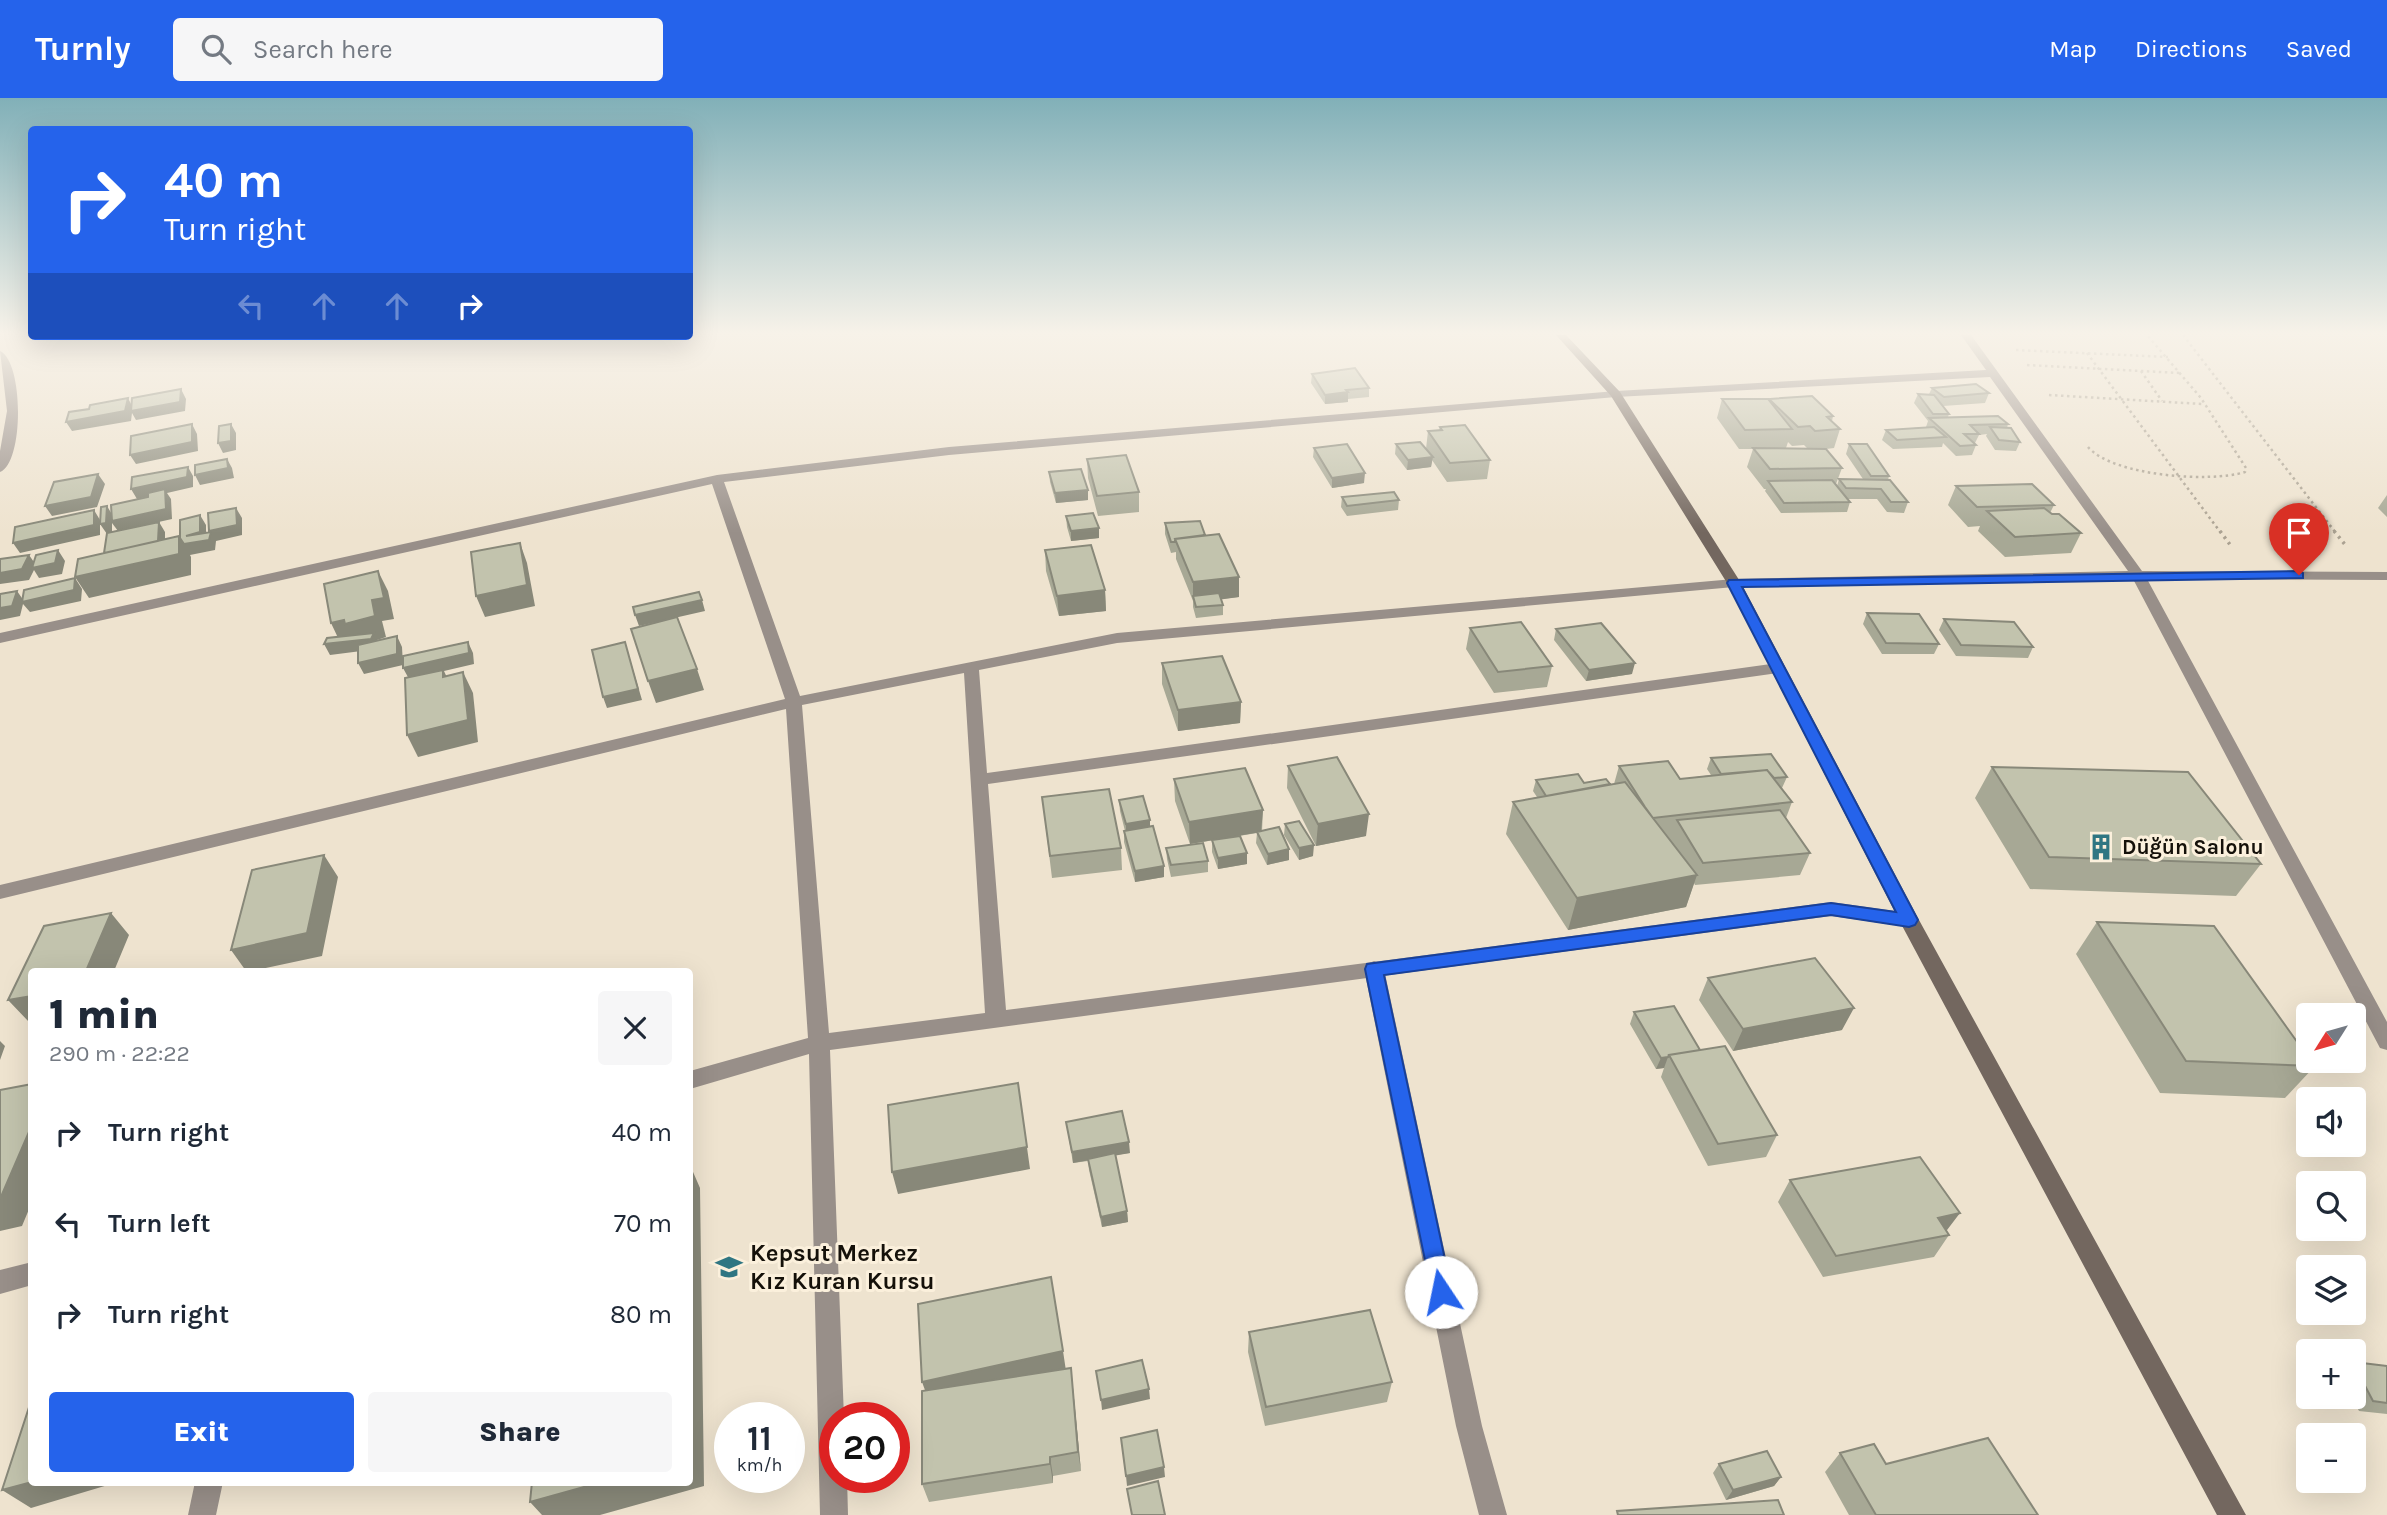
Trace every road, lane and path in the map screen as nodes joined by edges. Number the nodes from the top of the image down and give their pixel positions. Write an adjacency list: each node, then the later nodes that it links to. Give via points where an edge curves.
1 (12, 401): 14 (street)
2 (1534, 401): 16 (street, via 948,452)
3 (1620, 401): 21 (street)
4 (2015, 401): 17 (street)
5 (2053, 401): 12 (path)
6 (2122, 401): 15 (path)
7 (2144, 401): 10 (path)
8 (2201, 401): 11 (path)
9 (2234, 401): 19 (path)
10 (2162, 402): 11 (path)
11 (2203, 404): 15 (path, via 2235,449 2245,472 2222,477)
12 (2056, 405)
13 (2085, 443): 15 (path, via 2113,464)
14 (2, 461)
15 (2177, 474): 18 (path)
16 (716, 479): 22 (street); 25 (street)
17 (2138, 575): 18 (street); 21 (street); 32 (street)
18 (2252, 575): 19 (street)
19 (2368, 576): 20 (street)
20 (2387, 576)
21 (1734, 583): 23 (street, via 1118,638); 24 (street)
22 (0, 638)
23 (971, 667): 25 (street); 26 (street)
24 (1778, 668): 26 (street); 28 (street)
25 (794, 702): 27 (street); 31 (street)
26 (979, 780): 30 (street)
27 (0, 892)
28 (1909, 920): 29 (street, via 1831,909); 40 (street)
29 (1374, 969): 30 (street); 39 (street, via 1469,1426)
30 (996, 1019): 31 (street)
31 (819, 1042): 33 (street); 38 (street)
32 (2387, 1042)
33 (693, 1079)
34 (28, 1274): 35 (street)
35 (0, 1282)
36 (208, 1486): 37 (street)
37 (202, 1515)
38 (834, 1515)
39 (1493, 1515)
40 (2232, 1515)

